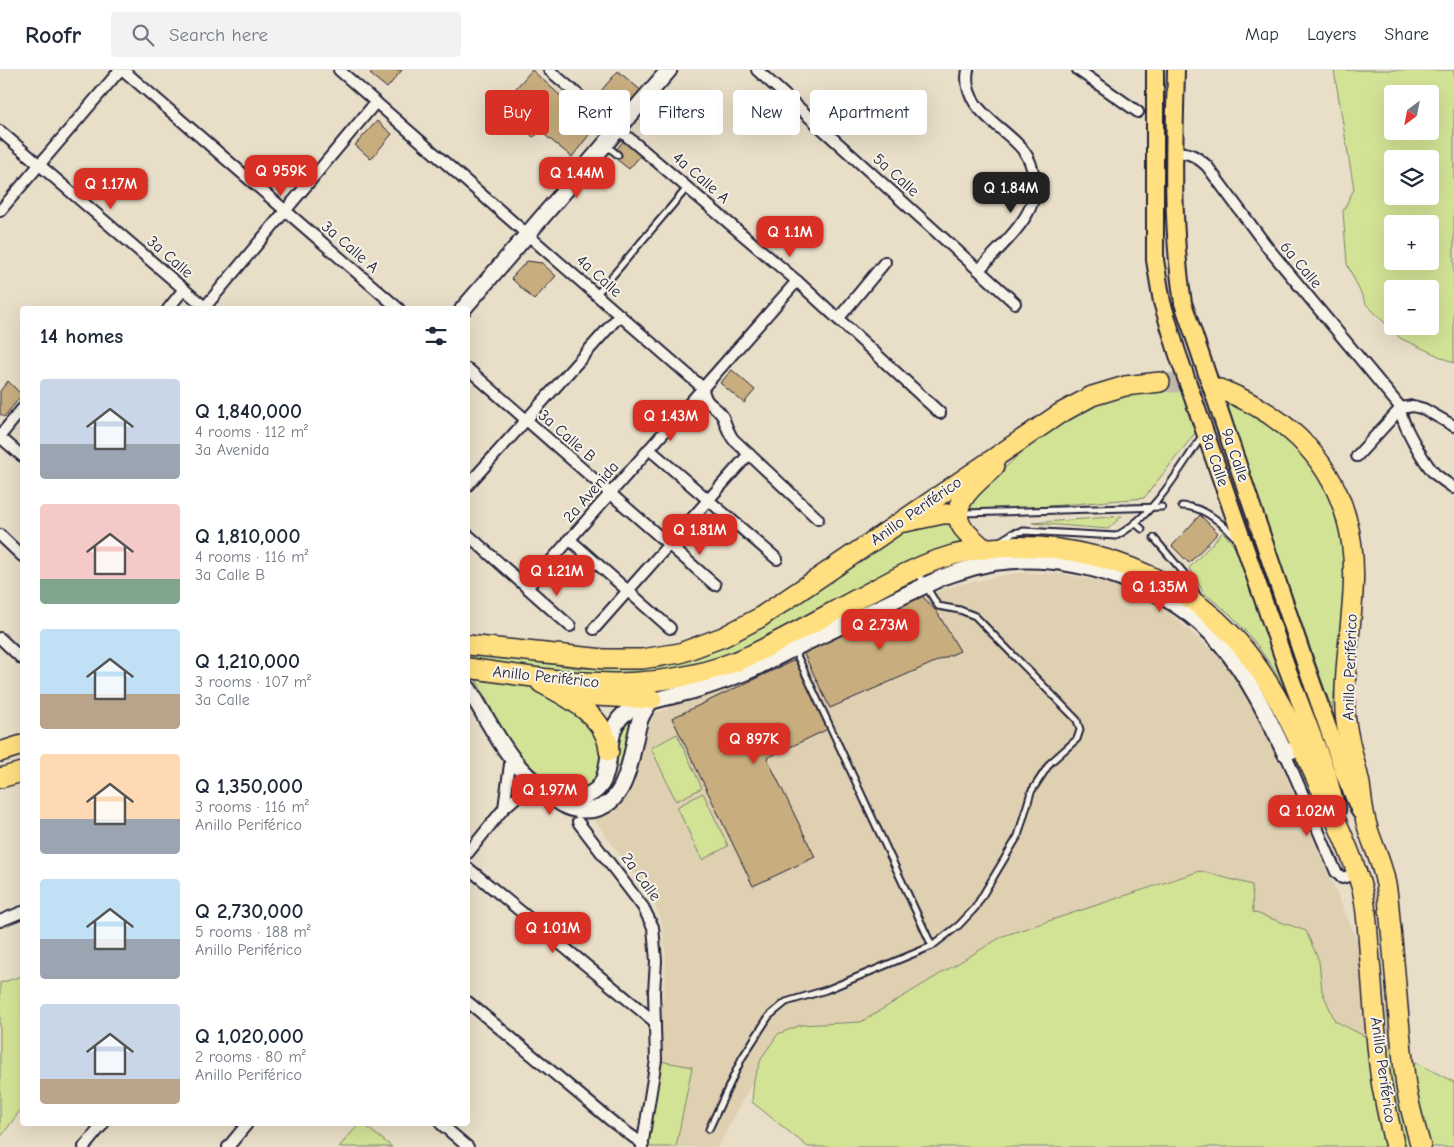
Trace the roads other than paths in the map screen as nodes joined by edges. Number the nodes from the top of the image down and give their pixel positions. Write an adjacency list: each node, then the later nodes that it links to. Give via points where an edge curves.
1 (122, 70): 20 (street); 23 (street, 3a Calle A)
2 (339, 70): 11 (street, 4a Calle)
3 (549, 70): 10 (street, 4a Calle A)
4 (669, 70): 13 (street)
5 (757, 70): 26 (street, 5a Calle)
6 (968, 70): 26 (street, via 966,78 972,98 983,114 1024,151 1036,187 1031,208 1021,223)
7 (1078, 70): 12 (street)
8 (1155, 70): 47 (main road, 8a Calle, via 1155,260 1174,344)
9 (1176, 70): 18 (main road, 9a Calle)
10 (573, 90)
11 (376, 102): 23 (street); 24 (street, 4a Calle)
12 (1138, 112)
13 (630, 115)
14 (0, 131): 20 (street, 3a Calle)
15 (613, 135): 17 (street)
16 (626, 135): 21 (street, 4a Calle A)
17 (605, 144): 19 (lane); 24 (street)
18 (1174, 152): 42 (street, 6a Calle, via 1187,152 1206,166 1268,248); 105 (main road, 9a Calle, via 1175,236 1183,302 1305,663 1345,776)
19 (618, 155)
20 (40, 165): 22 (street); 28 (street, 3a Calle)
21 (688, 187): 27 (street, 4a Calle A); 29 (lane)
22 (0, 211)
23 (286, 211): 33 (street); 34 (street, 3a Calle A)
24 (527, 233): 29 (street, 4a Calle); 35 (street)
25 (885, 262): 37 (street)
26 (979, 270): 30 (street, 5a Calle)
27 (797, 281): 37 (street, 4a Calle A); 40 (street, 2a Avenida)
28 (184, 289): 31 (street); 32 (street, 3a Calle)
29 (597, 294): 36 (street, 4a Calle)
30 (1015, 302)
31 (170, 306)
32 (204, 306)
33 (208, 306)
34 (395, 306)
35 (466, 306)
36 (620, 315): 40 (street, 4a Calle); 45 (street)
37 (838, 319): 44 (street, 4a Calle A)
38 (470, 371): 45 (street, 3a Calle B)
39 (1160, 382): 49 (highway, Anillo Periférico, via 1125,386 1092,396)
40 (703, 388): 50 (street, 2a Avenida); 52 (street, 4a Calle, via 704,399 722,415 728,432)
41 (1220, 389): 105 (highway, Anillo Periférico, via 1273,415 1299,437 1335,488 1346,516 1353,546 1354,575 1345,712)
42 (1401, 408): 46 (street, via 1413,406 1424,409); 53 (street); 55 (street, 6a Calle, via 1402,422 1427,463)
43 (20, 412): 48 (street)
44 (940, 413)
45 (526, 420): 54 (street); 56 (street, 3a Calle B)
46 (1454, 426)
47 (1205, 432): 59 (lane, via 1168,488); 71 (main road, 8a Calle)
48 (0, 437): 51 (street)
49 (1022, 438): 61 (highway, via 960,502); 63 (highway, Anillo Periférico)
50 (649, 449): 56 (street, 2a Avenida); 57 (street)
51 (20, 454)
52 (749, 454): 57 (street); 62 (street, 4a Calle)
53 (1357, 456)
54 (470, 483)
55 (1454, 488)
56 (610, 494): 69 (street, 2a Avenida); 70 (street, 3a Calle B)
57 (709, 499): 70 (street); 74 (street)
58 (1182, 506): 71 (lane, via 1192,506 1211,516 1226,526)
59 (1150, 507): 60 (lane); 61 (lane); 64 (lane)
60 (1162, 507)
61 (958, 514): 63 (highway); 72 (highway, via 964,529)
62 (818, 519)
63 (898, 523): 85 (highway, Anillo Periférico, via 759,618 723,637 680,653 642,659 604,659)
64 (1135, 523): 65 (lane); 72 (lane, via 1116,536 1024,530 1012,533)
65 (1142, 529)
66 (0, 535): 73 (street)
67 (470, 537): 78 (street)
68 (1154, 538): 80 (lane, via 1189,579)
69 (569, 540): 78 (street, 2a Avenida); 79 (street)
70 (668, 545): 76 (street, 3a Calle B); 79 (street)
71 (1246, 548): 106 (main road, 8a Calle, via 1328,776)
72 (986, 549): 75 (highway, Anillo Periférico); 80 (highway, Anillo Periférico, via 1049,548 1094,555 1156,579)
73 (20, 554)
74 (777, 559)
75 (916, 568): 77 (lane); 89 (highway, Anillo Periférico, via 765,648 718,667 666,680 639,682 581,684)
76 (716, 586)
77 (924, 586): 86 (street, Anillo Periférico); 95 (street, Anillo Periférico, via 976,565 1015,560 1088,568 1137,585 1188,613 1222,645); 112 (lane, via 938,606 975,616 1077,720 1080,730 1077,739 1050,763 1031,792 1018,836 975,908)
78 (527, 588): 81 (street)
79 (628, 591): 82 (street); 83 (street)
80 (1206, 611): 95 (highway, Anillo Periférico, via 1233,636 1268,682 1283,707)
81 (570, 626)
82 (670, 628)
83 (594, 629)
84 (0, 638): 87 (street)
85 (470, 645)
86 (794, 649): 91 (street, Anillo Periférico, via 742,674 705,687); 112 (lane)
87 (20, 657)
88 (470, 668): 89 (highway, Anillo Periférico)
89 (531, 677): 91 (highway, via 587,695); 96 (highway, via 588,713 604,732)
90 (472, 698): 98 (street)
91 (652, 699): 96 (street, via 626,712 618,720); 102 (street, via 639,723 629,772 610,800 597,808 582,810 558,803)
92 (20, 736): 93 (street)
93 (0, 745)
94 (20, 747): 97 (highway)
95 (1294, 750): 106 (highway, Anillo Periférico); 109 (street, Anillo Periférico, via 1338,876)
96 (609, 751): 102 (street, via 607,772 594,791 577,797)
97 (0, 752)
98 (511, 757): 101 (street); 103 (street)
99 (20, 773): 100 (highway)
100 (0, 778)
101 (534, 782): 102 (street); 103 (street)
102 (549, 792)
103 (504, 808): 107 (street)
104 (578, 822): 114 (street, 2a Calle, via 643,907 653,927)
105 (1367, 827): 124 (highway, Anillo Periférico, via 1386,880 1405,1080)
106 (1344, 838): 109 (highway, Anillo Periférico)
107 (470, 850)
108 (470, 870): 114 (street)
109 (1360, 882): 123 (highway, Anillo Periférico, via 1382,1084)
110 (20, 913): 111 (street)
111 (0, 921)
112 (932, 946): 118 (lane, via 826,990 786,1002 769,1016 742,1058)
113 (470, 1004): 119 (street)
114 (655, 1022): 119 (street, 2a Calle, via 656,1060)
115 (101, 1126): 120 (street)
116 (245, 1126): 121 (street)
117 (443, 1126): 122 (street)
118 (709, 1129)
119 (642, 1146)
120 (84, 1147)
121 (228, 1147)
122 (468, 1147)
123 (1395, 1147)
124 (1421, 1147)

